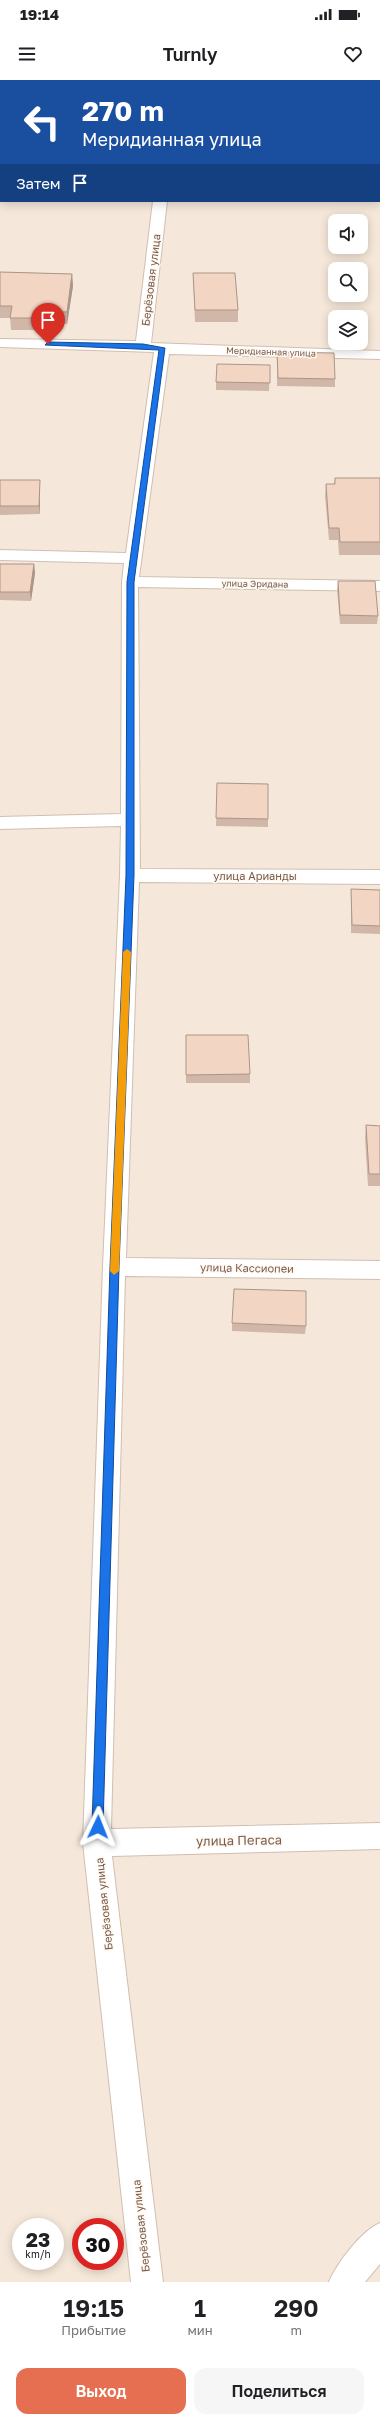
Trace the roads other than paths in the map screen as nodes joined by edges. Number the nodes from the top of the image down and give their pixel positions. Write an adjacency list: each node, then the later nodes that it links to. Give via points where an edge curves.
1 (160, 202): 3 (street, Берёзовая улица)
2 (0, 343): 3 (street, Меридианная улица)
3 (152, 347): 4 (street, Меридианная улица); 6 (street, Берёзовая улица)
4 (380, 355)
5 (0, 555): 6 (street)
6 (133, 558): 7 (street, Берёзовая улица)
7 (130, 582): 8 (street, улица Эридана); 9 (street, Берёзовая улица)
8 (380, 586)
9 (129, 820): 10 (street); 11 (street, Берёзовая улица)
10 (0, 823)
11 (130, 875): 12 (street, улица Арианды); 13 (street, Берёзовая улица)
12 (380, 877)
13 (114, 1267): 14 (street, улица Кассиопеи); 16 (street, Берёзовая улица)
14 (380, 1270)
15 (380, 1836): 16 (street, улица Пегаса)
16 (97, 1843): 18 (street, Берёзовая улица)
17 (380, 2239): 19 (street)
18 (147, 2282)
19 (345, 2282)

